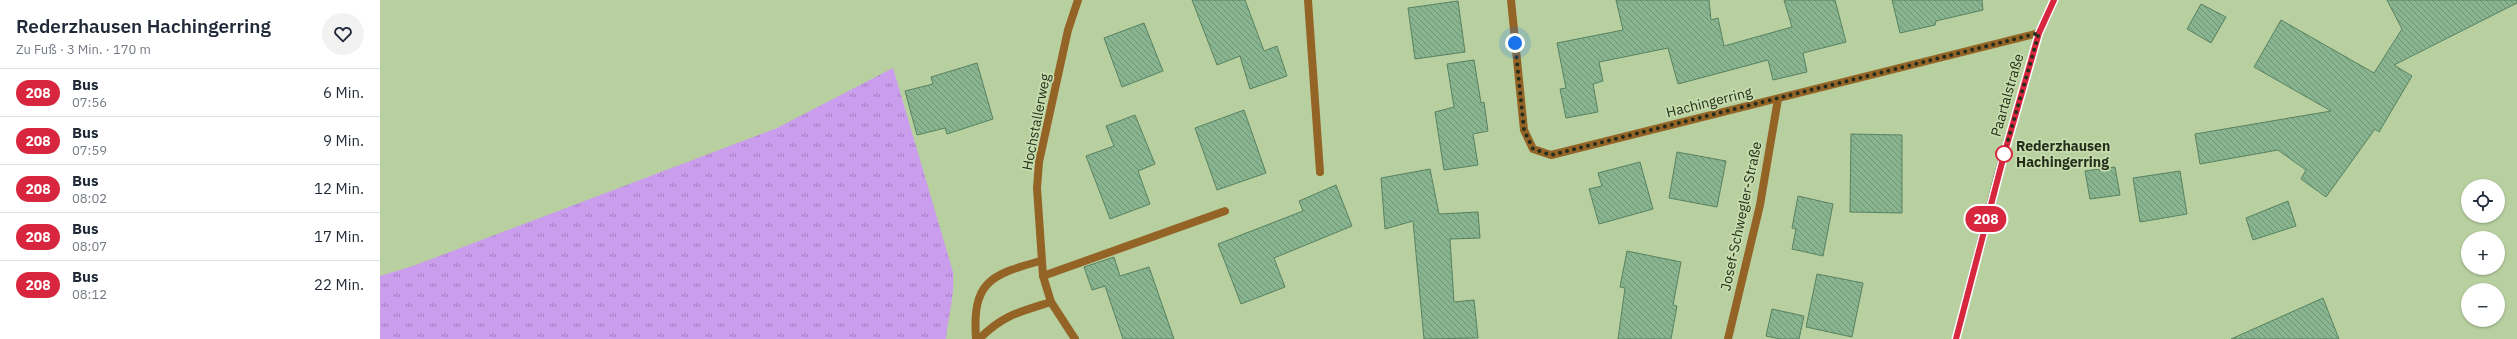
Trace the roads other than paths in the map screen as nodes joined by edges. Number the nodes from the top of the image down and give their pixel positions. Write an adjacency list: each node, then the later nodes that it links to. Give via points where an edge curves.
1 (1078, 0): 9 (street, Hochstallerweg, via 1068,30 1039,162 1037,188)
2 (1308, 0): 7 (street)
3 (1511, 0): 6 (street, Hachingerring, via 1524,130 1533,149 1551,155)
4 (2054, 0): 5 (main road, Paartalstraße)
5 (2039, 33): 6 (street, Hachingerring); 15 (main road, Paartalstraße, via 1999,171)
6 (1778, 98): 14 (street, Josef-Schwegler-Straße, via 1760,205)
7 (1320, 172)
8 (1225, 211): 10 (street)
9 (1040, 261): 10 (street, Hochstallerweg); 12 (street, via 999,274 985,286 976,305)
10 (1043, 276): 11 (street, Hochstallerweg)
11 (1051, 302): 12 (street, via 994,323); 13 (street, Hochstallerweg)
12 (977, 339)
13 (1075, 339)
14 (1728, 339)
15 (1956, 339)

